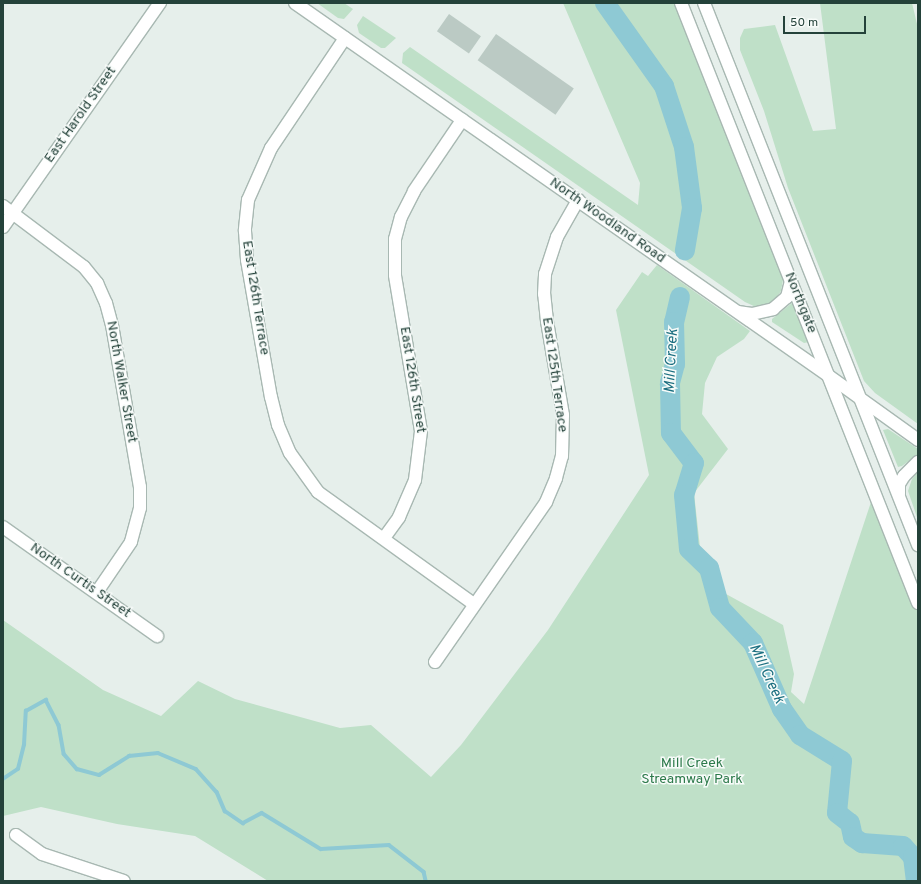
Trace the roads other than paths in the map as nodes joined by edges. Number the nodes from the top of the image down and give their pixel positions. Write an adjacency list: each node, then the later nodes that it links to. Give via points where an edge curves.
1 (160, 3): 8 (street, East Harold Street)
2 (295, 3): 5 (street, North Woodland Road)
3 (681, 3): 10 (street, Northgate)
4 (704, 3): 13 (street, Northgate)
5 (346, 38): 6 (street, North Woodland Road); 18 (street, East 126th Terrace, via 262,163 248,200 245,231 247,260 278,425 290,453 318,492)
6 (462, 120): 7 (street, North Woodland Road); 18 (street, East 126th Street, via 414,191 401,217 395,239 395,275 421,431 415,480 399,517)
7 (578, 200): 11 (street, North Woodland Road); 22 (street, East 125th Terrace, via 557,237 545,274 546,308 563,415 562,456 546,502)
8 (8, 210): 9 (street, East Harold Street); 20 (street, North Walker Street, via 84,267 97,283 112,325 140,487 140,508 131,542)
9 (3, 226)
10 (791, 281): 11 (street, via 786,297 773,309 758,313); 12 (street, Northgate)
11 (738, 312): 12 (street, North Woodland Road)
12 (829, 376): 13 (street, North Woodland Road); 21 (street, Northgate)
13 (860, 398): 14 (street, North Woodland Road); 16 (street, Northgate)
14 (918, 440)
15 (918, 462): 16 (street, via 899,484)
16 (898, 496): 19 (street, Northgate)
17 (3, 527): 20 (street, North Curtis Street)
18 (384, 538): 22 (street)
19 (918, 545)
20 (97, 592): 23 (street, North Curtis Street)
21 (918, 603)
22 (474, 604): 24 (street, East 125th Terrace)
23 (157, 636)
24 (435, 662)
25 (16, 835): 26 (street, via 42,854)
26 (124, 881)

